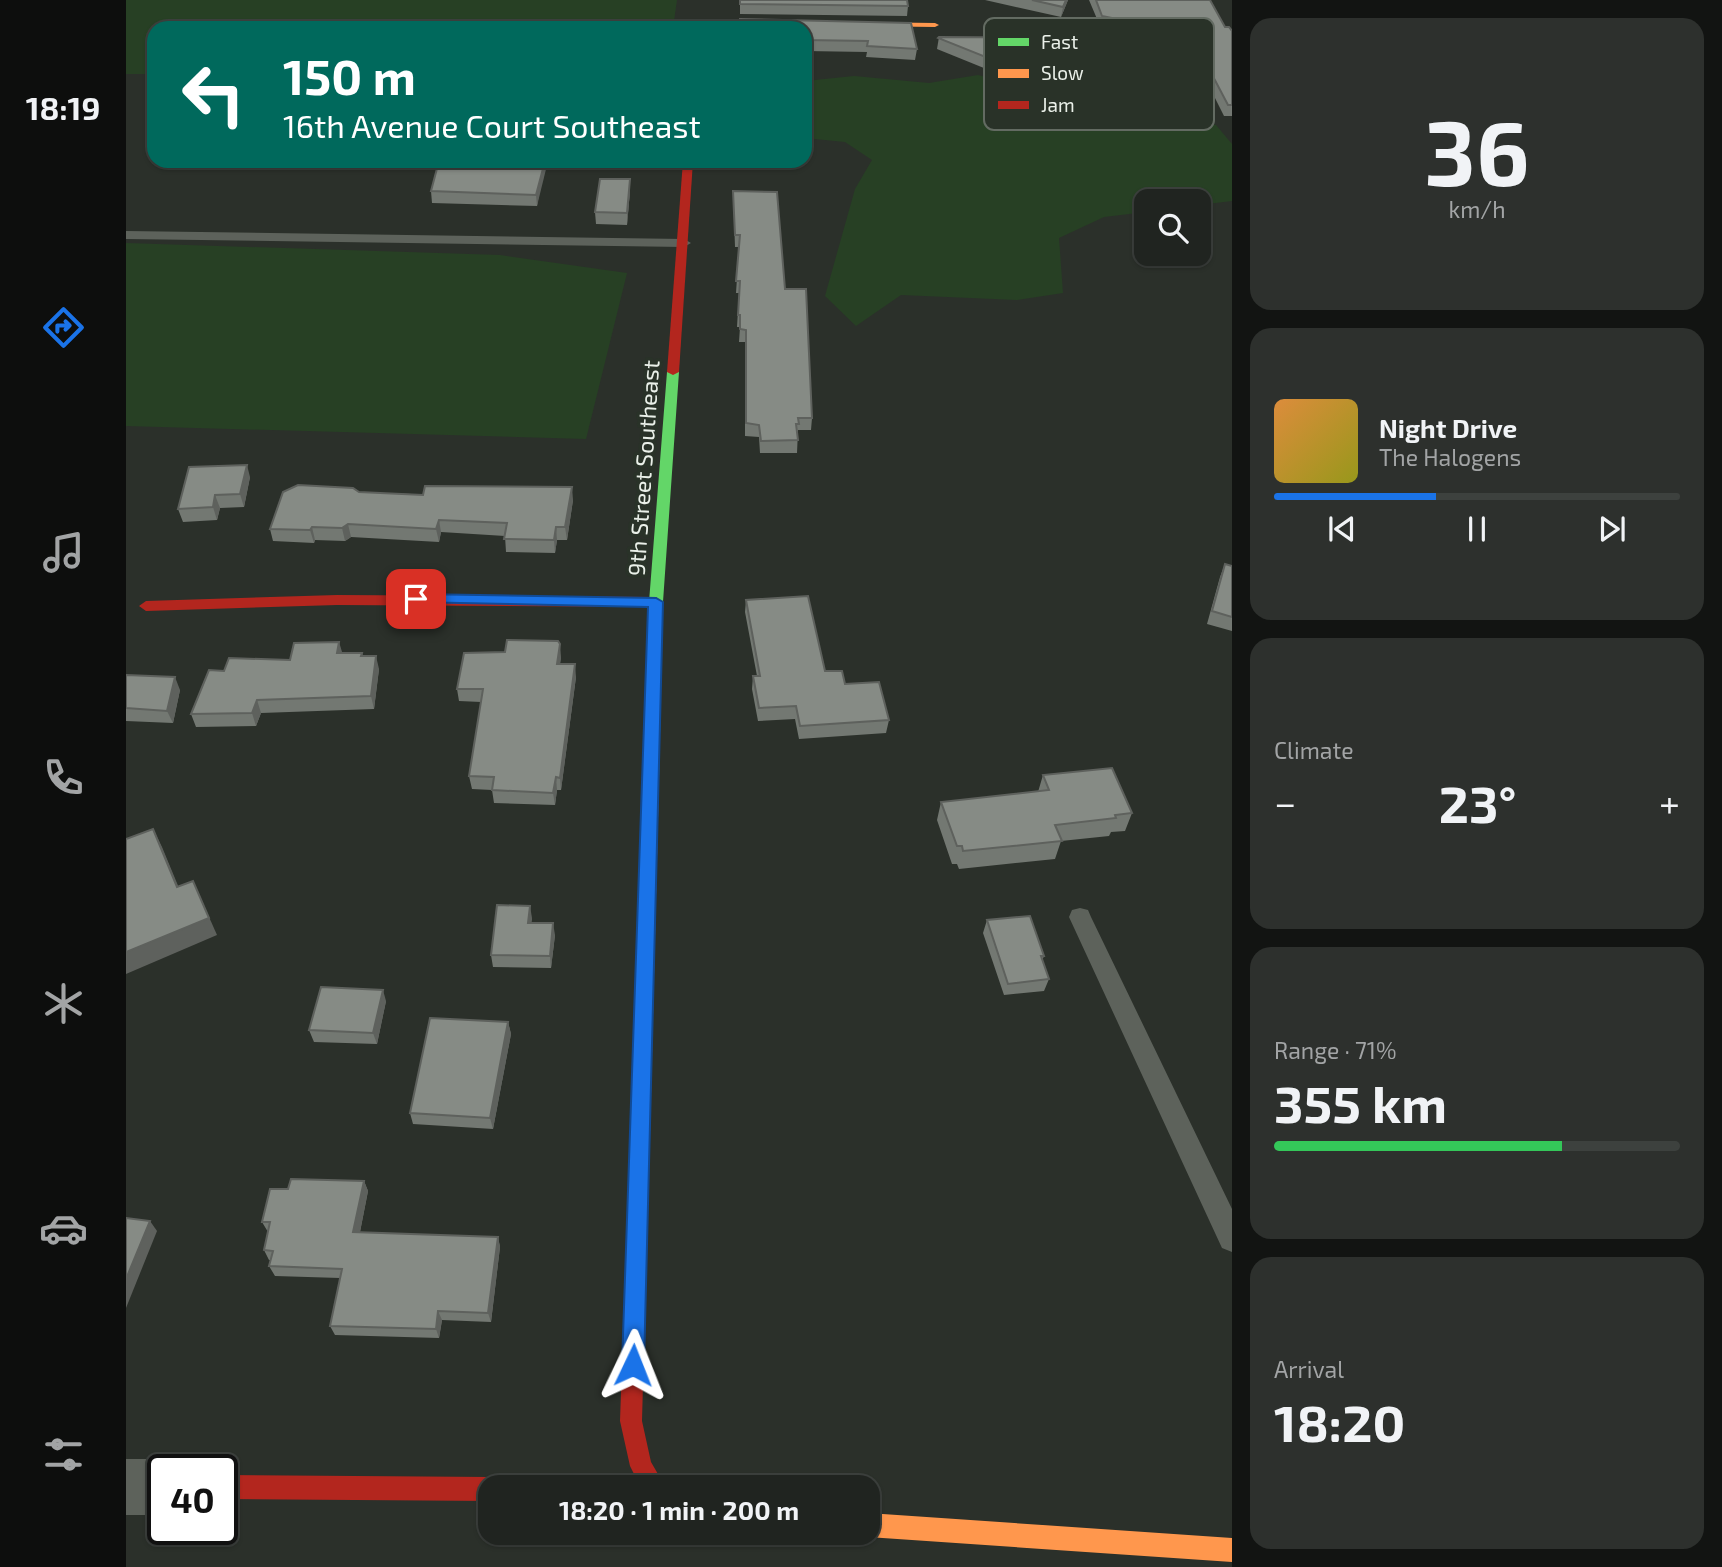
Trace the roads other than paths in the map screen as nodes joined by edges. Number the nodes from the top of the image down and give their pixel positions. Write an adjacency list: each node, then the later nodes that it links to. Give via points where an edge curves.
1 (696, 20): 2 (street)
2 (736, 21)
3 (812, 23): 4 (street)
4 (816, 23)
5 (842, 24): 6 (street)
6 (935, 25)
7 (688, 168): 9 (street, 9th Street Southeast)
8 (126, 234): 9 (lane)
9 (684, 243): 10 (street, 9th Street Southeast)
10 (656, 602): 11 (street, via 416,599); 14 (street, 9th Street Southeast, via 631,1421)
11 (146, 606)
12 (1080, 917): 13 (lane)
13 (1232, 1239)
14 (646, 1475)
15 (126, 1487): 16 (street)
16 (147, 1487)
17 (238, 1488): 18 (street)
18 (478, 1489)
19 (880, 1526): 20 (street)
20 (1232, 1550)

